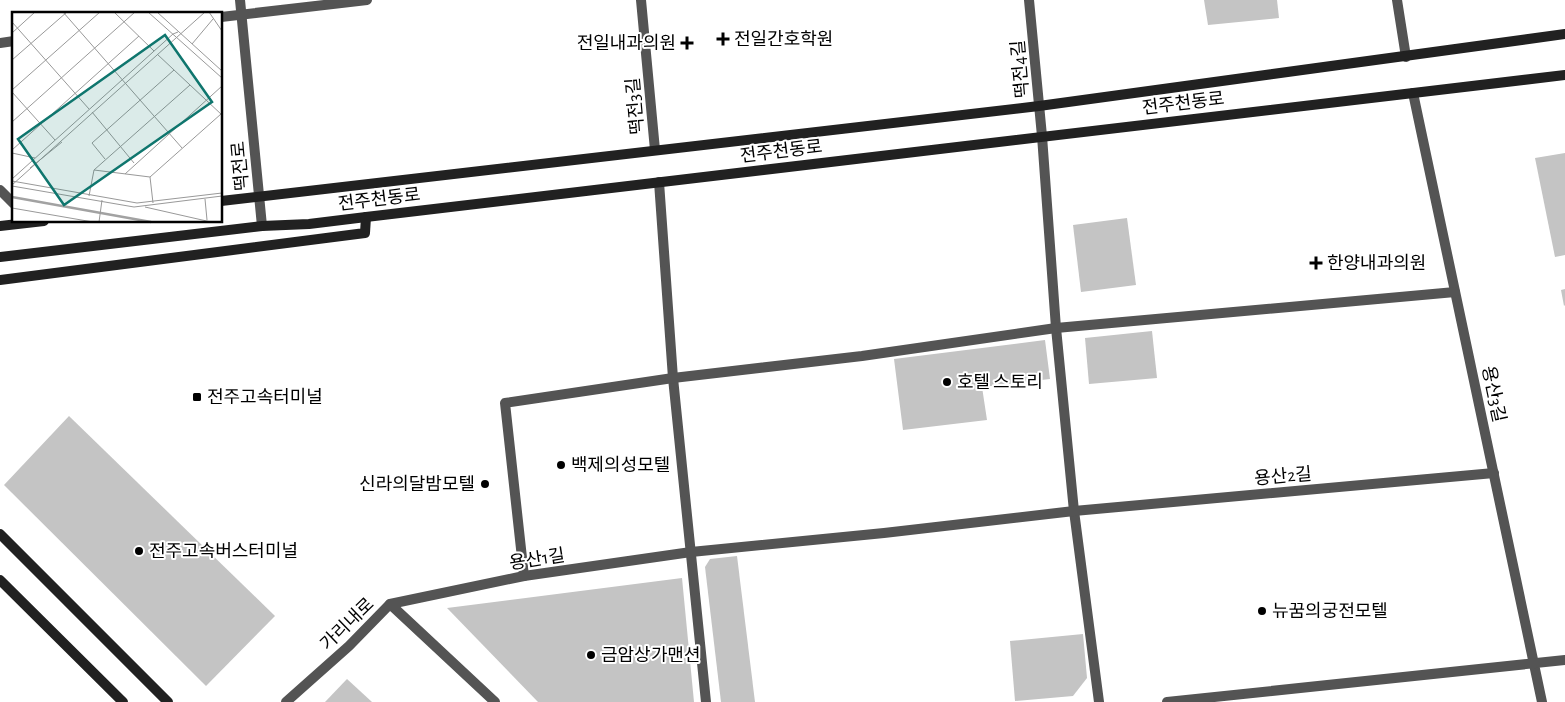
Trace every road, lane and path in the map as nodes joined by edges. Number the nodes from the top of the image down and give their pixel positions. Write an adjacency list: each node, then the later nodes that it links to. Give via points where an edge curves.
1 (240, 0): 6 (street, 떡전로)
2 (367, 0): 6 (street)
3 (641, 0): 14 (street, 떡전3길)
4 (1030, 0): 12 (street, 떡전4길)
5 (1397, 0): 9 (street)
6 (243, 15): 7 (street); 17 (street, 떡전로)
7 (222, 17)
8 (1565, 34): 9 (street, 전주천동로)
9 (1406, 57): 12 (street, 전주천동로)
10 (1565, 75): 11 (street, 전주천동로)
11 (1413, 92): 13 (street, 전주천동로); 26 (street, 용산3길)
12 (1039, 106): 13 (street, 떡전4길); 14 (street, 전주천동로)
13 (1042, 136): 15 (street, 전주천동로); 27 (street)
14 (656, 150): 17 (street, 전주천동로)
15 (658, 182): 20 (street, 전주천동로); 28 (street)
16 (0, 190): 19 (street)
17 (259, 197): 18 (street, 전주천동로); 23 (street, 떡전로)
18 (222, 201)
19 (12, 202)
20 (366, 217): 23 (street, 전주천동로); 25 (street, via 365,233)
21 (31, 222): 22 (street)
22 (0, 226)
23 (262, 226): 24 (street, 전주천동로)
24 (0, 256)
25 (0, 280)
26 (1455, 292): 27 (street); 29 (street, 용산3길)
27 (1056, 328): 28 (street, via 862,356); 30 (street)
28 (673, 378): 33 (street); 34 (street, via 505,403)
29 (1494, 473): 30 (street, 용산2길); 38 (street, 용산3길)
30 (1074, 511): 31 (street, 용산2길); 44 (street)
31 (884, 533): 33 (street, 용산1길)
32 (0, 534): 40 (street)
33 (691, 552): 34 (street, 용산1길); 43 (street)
34 (524, 576): 36 (street, 용산1길)
35 (0, 580): 39 (street)
36 (390, 604): 41 (street, 가리내로); 42 (street, 가리내로)
37 (1565, 660): 38 (street)
38 (1536, 664): 45 (street); 46 (street, 용산3길)
39 (123, 702)
40 (168, 702)
41 (286, 702)
42 (495, 702)
43 (706, 702)
44 (1100, 702)
45 (1167, 702)
46 (1542, 702)

